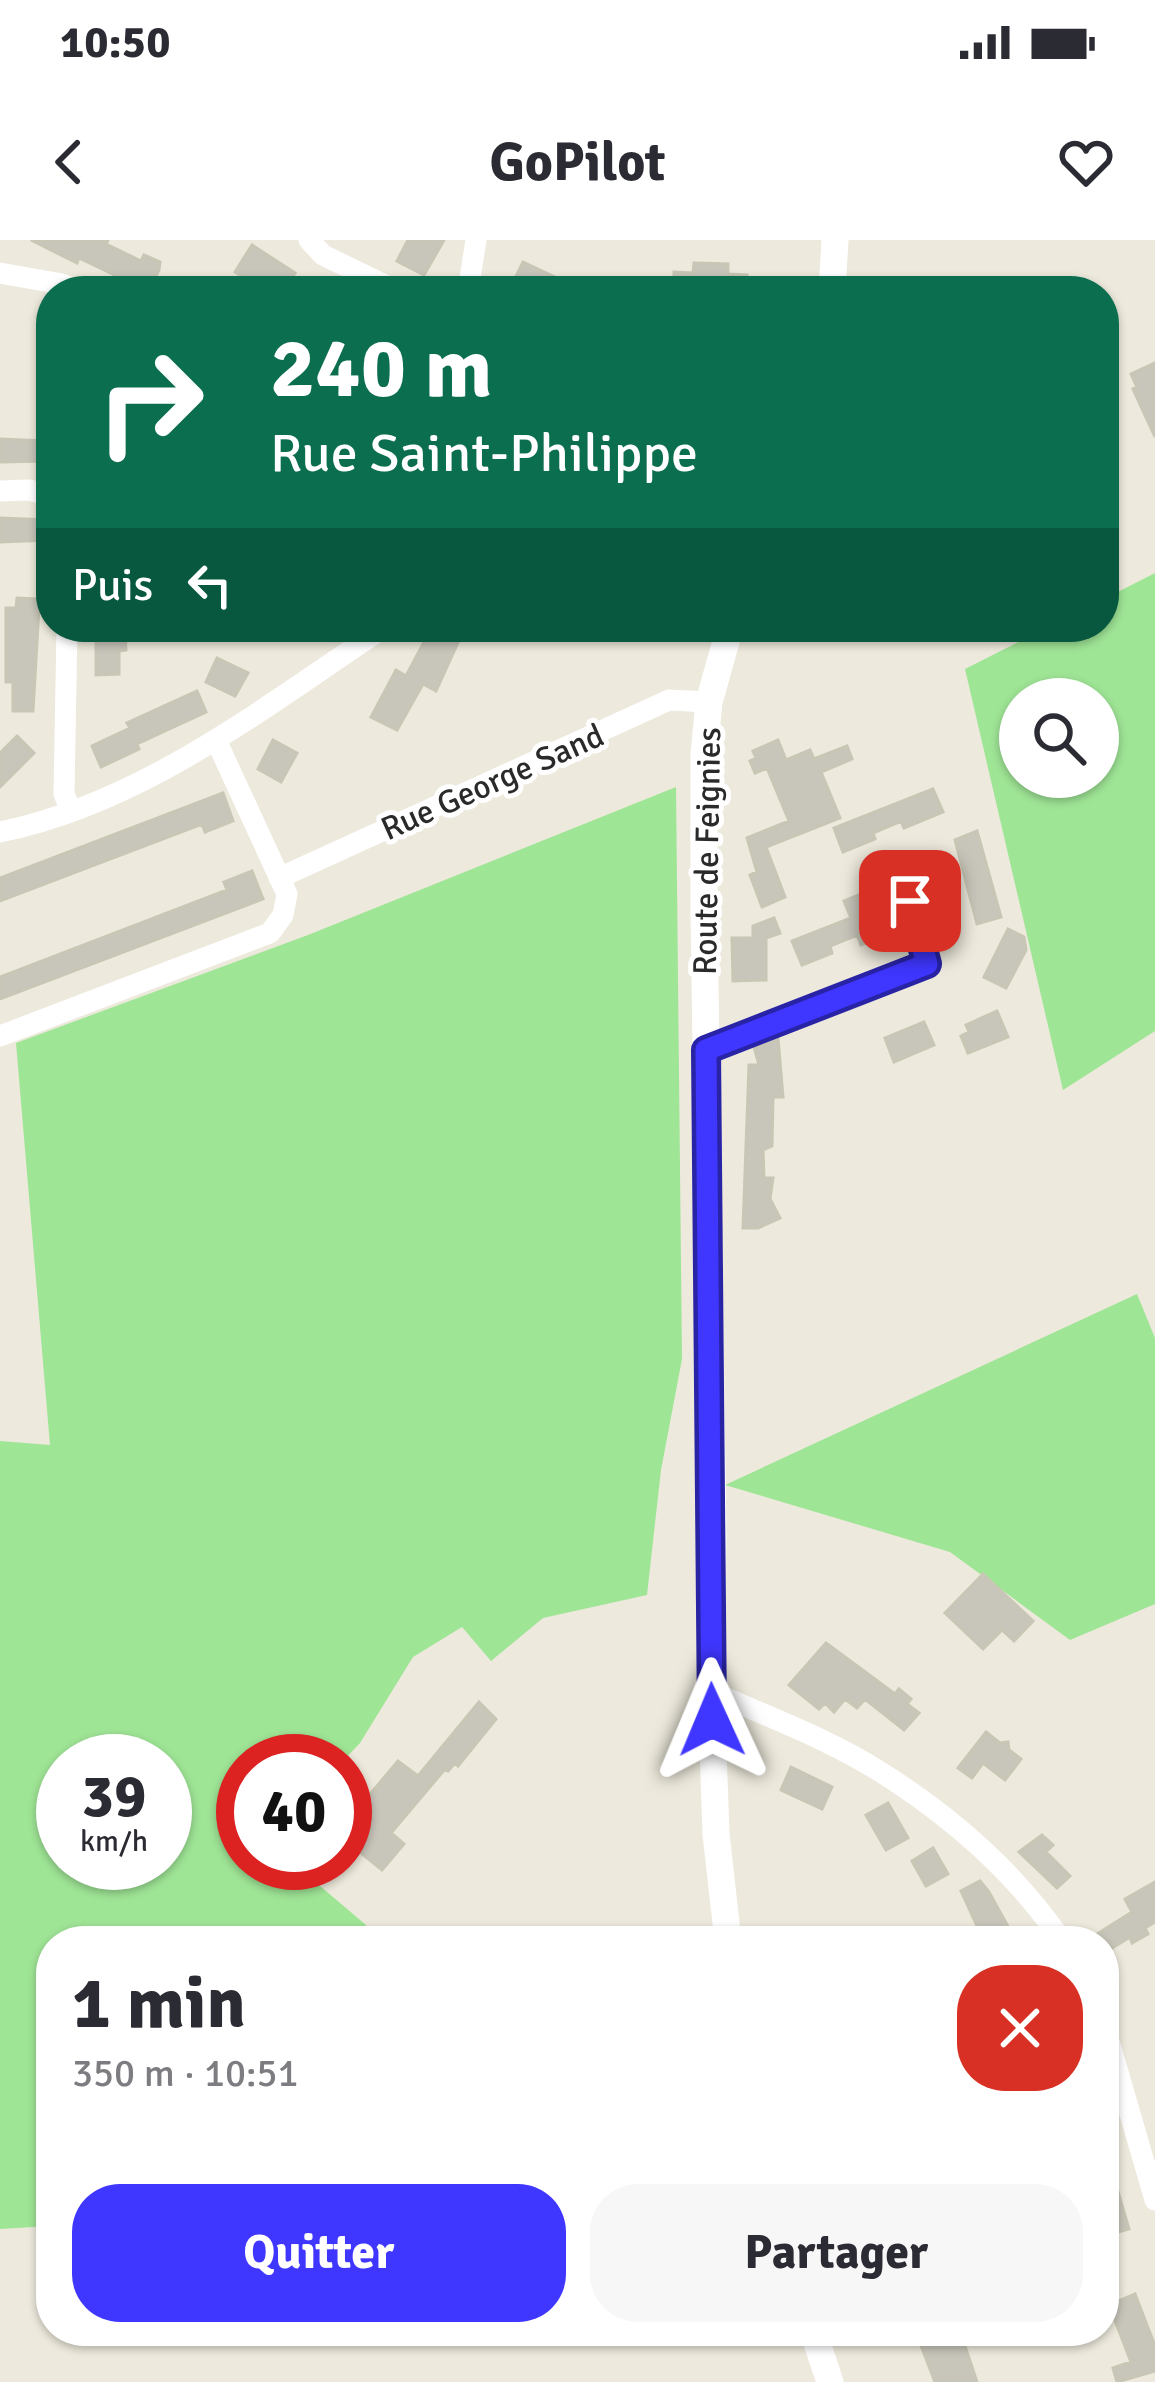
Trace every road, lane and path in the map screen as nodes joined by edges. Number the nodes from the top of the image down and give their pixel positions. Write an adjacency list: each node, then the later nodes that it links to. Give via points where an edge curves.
1 (309, 240): 5 (street)
2 (476, 240): 6 (street)
3 (835, 240): 7 (street)
4 (0, 273): 8 (street)
5 (366, 276)
6 (470, 276)
7 (833, 276)
8 (36, 279)
9 (0, 490): 10 (street)
10 (36, 492)
11 (67, 642): 16 (street)
12 (363, 642): 15 (street)
13 (726, 642): 14 (street, Route de Feignies)
14 (709, 702): 19 (street, Rue George Sand, via 670,700); 21 (street, Route de Feignies)
15 (216, 740): 16 (street); 19 (street)
16 (70, 811): 17 (street)
17 (0, 832)
18 (901, 869): 21 (street, via 927,964)
19 (279, 878): 20 (street, via 284,915 270,933)
20 (0, 1036)
21 (706, 1050): 22 (street, Route de Feignies)
22 (711, 1690): 23 (street, Route de Feignies); 24 (street, via 878,1770 997,1864)
23 (726, 1926)
24 (1049, 1926)
25 (1119, 2076): 26 (street)
26 (1155, 2200)
27 (818, 2346): 28 (street)
28 (830, 2382)

